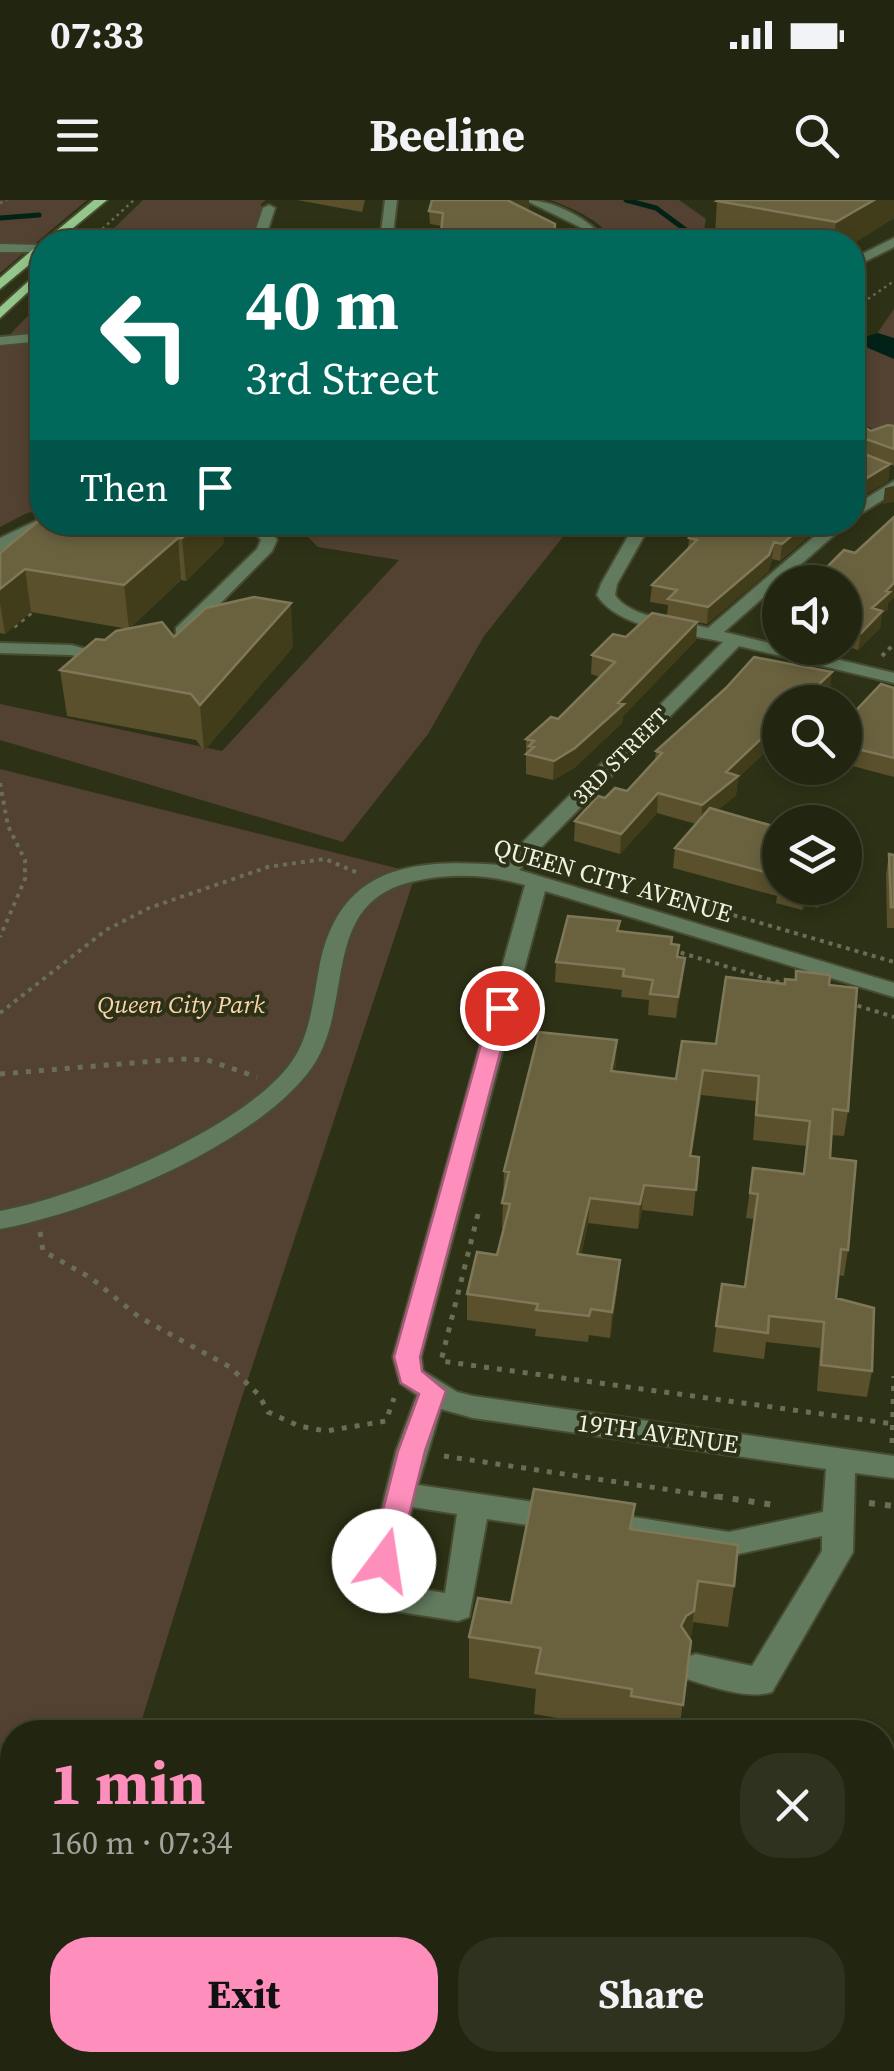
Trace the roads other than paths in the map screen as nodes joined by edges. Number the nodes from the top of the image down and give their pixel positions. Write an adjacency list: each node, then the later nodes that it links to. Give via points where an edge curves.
1 (101, 200): 6 (main road)
2 (118, 200): 7 (main road)
3 (391, 200): 9 (street)
4 (531, 200): 10 (street)
5 (269, 208): 8 (street)
6 (64, 230)
7 (92, 230)
8 (262, 230)
9 (387, 230)
10 (592, 230)
11 (894, 242): 14 (street)
12 (30, 247): 13 (street)
13 (0, 248)
14 (865, 257)
15 (30, 258): 16 (main road)
16 (0, 285)
17 (30, 285): 18 (main road)
18 (0, 314)
19 (30, 338): 20 (street)
20 (0, 341)
21 (894, 486): 22 (street)
22 (865, 505)
23 (30, 528): 27 (street)
24 (265, 535): 30 (street, via 264,551)
25 (637, 535): 28 (street, via 609,584 613,606)
26 (826, 535): 28 (street)
27 (0, 546)
28 (711, 634): 29 (street)
29 (735, 640): 33 (street); 34 (street, 3RD STREET)
30 (164, 647)
31 (0, 648): 32 (street)
32 (134, 659)
33 (891, 673)
34 (505, 872): 35 (street, QUEEN CITY AVENUE); 37 (street, QUEEN CITY AVENUE, via 416,873 362,897 338,933 320,1028 300,1069 283,1086 202,1141 37,1214)
35 (536, 884): 36 (street, QUEEN CITY AVENUE); 38 (street, via 407,1357)
36 (894, 990)
37 (0, 1220)
38 (423, 1385): 39 (street, 19TH AVENUE, via 473,1406); 41 (street)
39 (841, 1459): 40 (street, 19TH AVENUE); 43 (street)
40 (892, 1467)
41 (401, 1494): 42 (street); 42 (street, via 376,1595 458,1608)
42 (474, 1505): 43 (street, via 728,1544)
43 (838, 1510): 44 (street, via 837,1552 760,1682)
44 (696, 1668)

